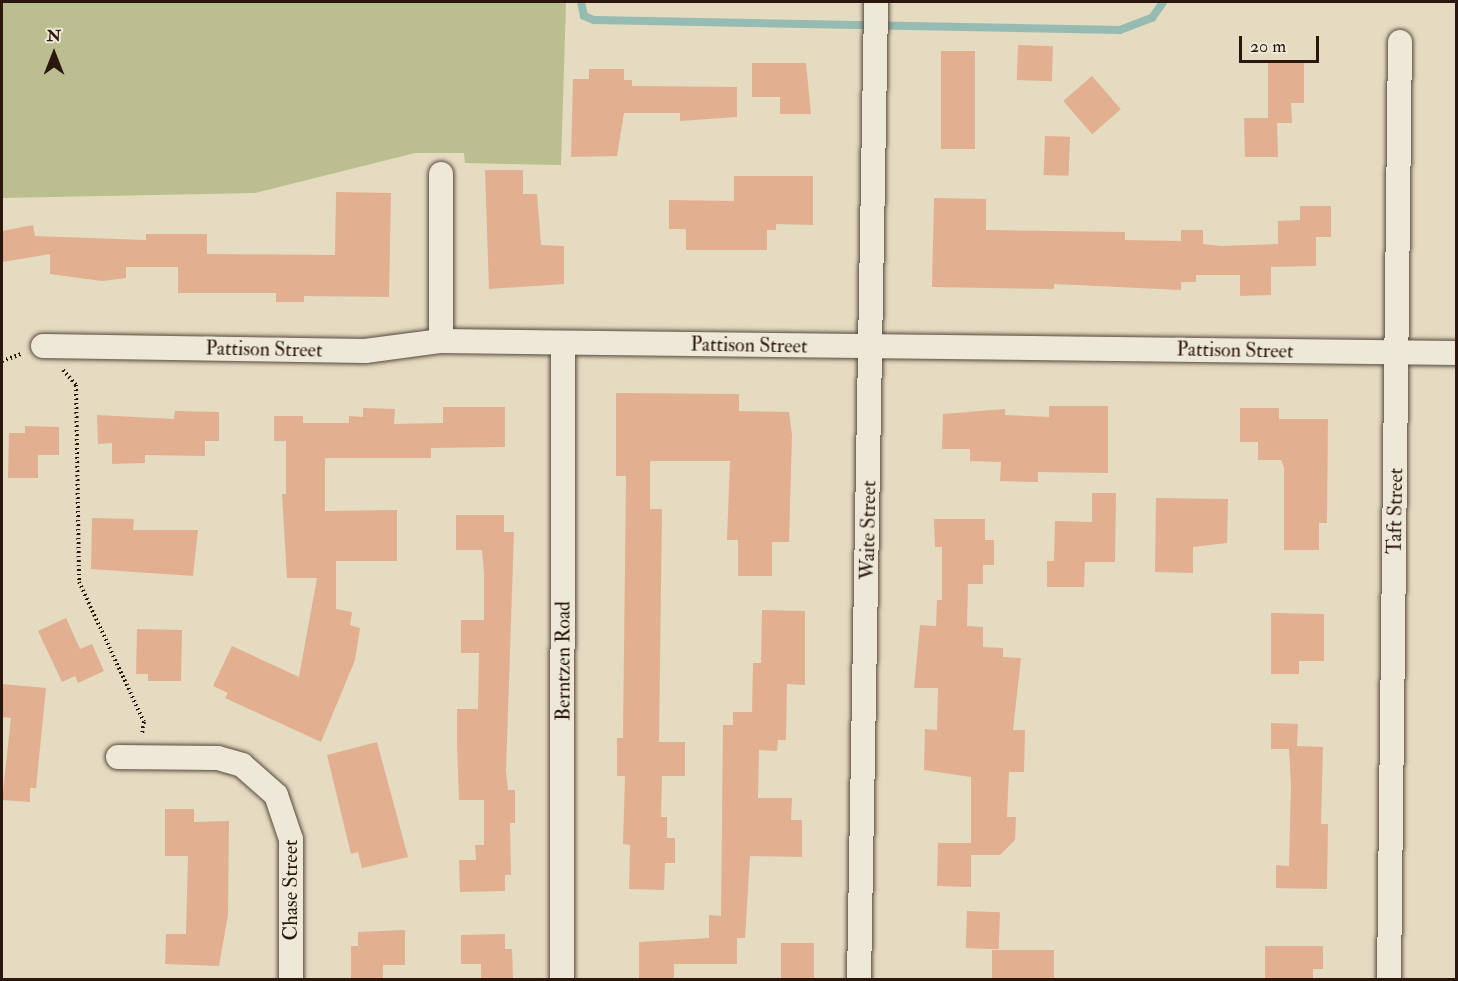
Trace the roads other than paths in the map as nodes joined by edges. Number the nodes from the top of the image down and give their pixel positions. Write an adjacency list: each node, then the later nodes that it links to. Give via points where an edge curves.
1 (876, 8): 7 (street, Waite Street)
2 (1400, 42): 8 (street, Taft Street)
3 (441, 174): 4 (street)
4 (441, 341): 5 (street, Pattison Street); 6 (street, Pattison Street, via 365,351)
5 (563, 343): 7 (street, Pattison Street); 12 (street, Berntzen Road)
6 (43, 346)
7 (871, 347): 8 (street, Pattison Street); 13 (street, Waite Street)
8 (1397, 352): 9 (street, Pattison Street); 14 (street, Taft Street)
9 (1456, 353)
10 (118, 757): 11 (street, Chase Street, via 218,758 242,765 276,795 291,839)
11 (291, 980)
12 (562, 980)
13 (859, 980)
14 (1389, 980)

